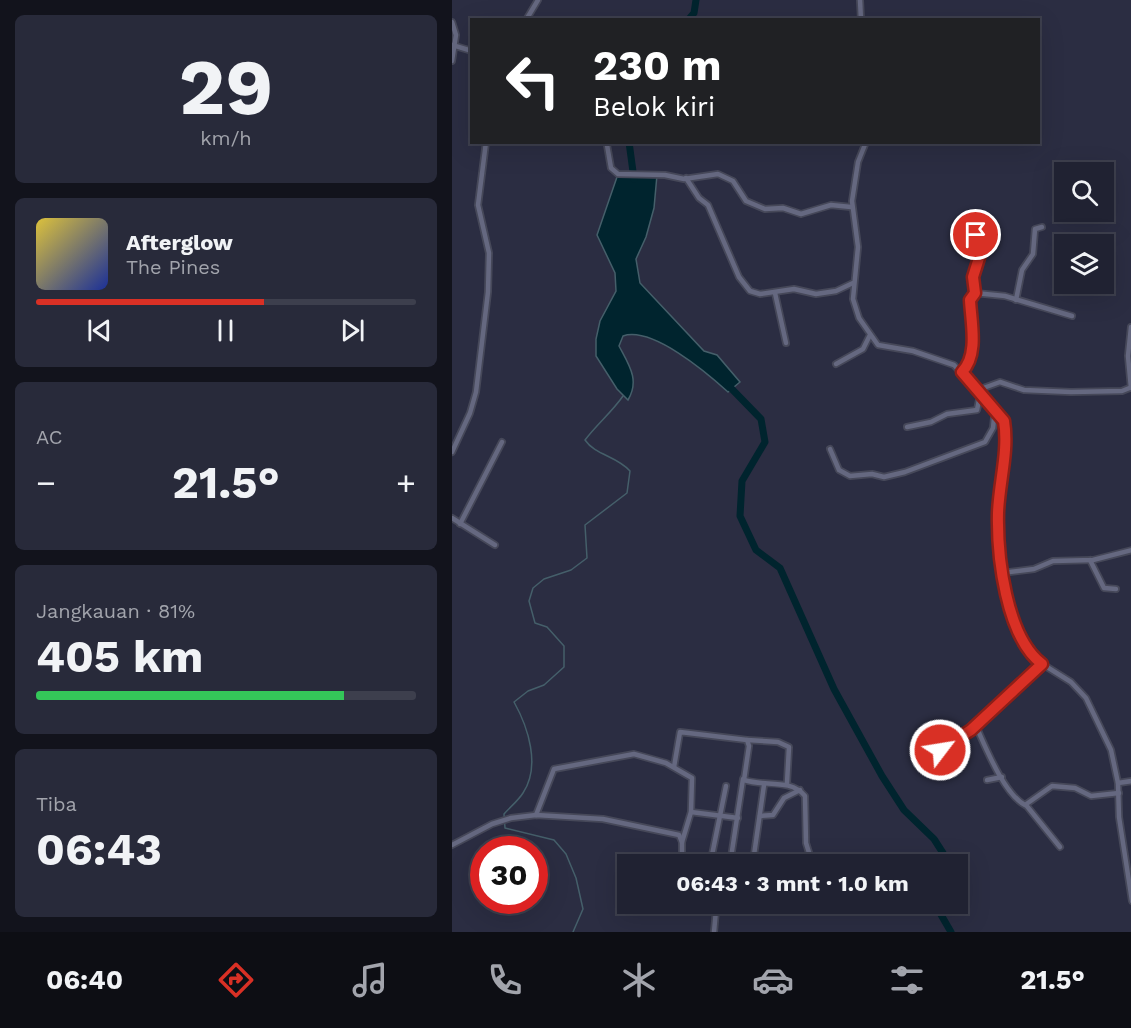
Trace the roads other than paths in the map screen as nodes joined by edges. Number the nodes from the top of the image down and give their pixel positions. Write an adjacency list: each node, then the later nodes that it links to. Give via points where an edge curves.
1 (538, 0): 3 (street)
2 (860, 0): 4 (street)
3 (527, 18)
4 (861, 18)
5 (452, 22): 6 (street, via 456,33)
6 (454, 45): 7 (street); 8 (street)
7 (470, 50)
8 (452, 61)
9 (486, 144): 33 (street, via 478,204 489,253 488,292 476,392)
10 (865, 144): 13 (street, via 856,169)
11 (607, 145): 12 (street, via 611,168 618,174)
12 (686, 178): 13 (street, via 718,174 733,182 746,201 765,209 783,208 801,214 831,205); 17 (street, via 708,205 742,282 755,293)
13 (851, 207): 16 (street, via 858,247)
14 (984, 227): 18 (street, via 974,237 979,258 973,277)
15 (1042, 227): 19 (street, via 1035,229 1033,254 1022,270)
16 (853, 283): 17 (street, via 827,293 810,294 794,289); 22 (street, via 856,311)
17 (775, 293): 23 (street)
18 (975, 293): 19 (street); 25 (street, via 970,300 970,360)
19 (1016, 300): 20 (street)
20 (1072, 316)
21 (1130, 327): 26 (street)
22 (870, 335): 24 (street, via 863,349); 25 (street, via 881,346 945,360)
23 (786, 343)
24 (836, 364)
25 (962, 372): 27 (street)
26 (1131, 387): 27 (street, via 1116,392 1028,390 1000,382)
27 (978, 390): 28 (street)
28 (984, 397): 29 (street); 30 (street, via 977,410 947,414)
29 (995, 408): 32 (street, via 993,428 985,442 905,472 884,477 850,476 839,470); 39 (street, via 1005,428 998,513)
30 (907, 427)
31 (502, 442): 35 (street)
32 (830, 449)
33 (452, 452)
34 (452, 519): 35 (street)
35 (460, 524): 36 (street)
36 (495, 545)
37 (1132, 550): 38 (street)
38 (1090, 560): 39 (street, via 1053,561 1034,569); 40 (street, via 1104,588)
39 (1001, 573): 41 (street, via 1016,628)
40 (1116, 589)
41 (1042, 664): 42 (street); 51 (street, via 1071,682 1086,698 1111,750)
42 (976, 726): 44 (street); 46 (street)
43 (747, 740): 45 (street, via 680,732); 47 (street); 50 (street, via 778,742 789,747)
44 (940, 750)
45 (674, 767): 57 (street, via 693,779); 58 (street, via 634,753 557,768)
46 (1002, 777): 48 (street); 56 (street, via 1012,796)
47 (743, 779): 52 (street); 61 (street)
48 (987, 780)
49 (1132, 781): 51 (street)
50 (787, 783): 52 (street); 54 (street)
51 (1118, 783): 55 (street)
52 (764, 785): 60 (street)
53 (726, 786): 59 (street)
54 (800, 790): 60 (street, via 784,798 773,815); 69 (street, via 807,800)
55 (1119, 793): 56 (street, via 1091,796 1069,786 1052,786); 70 (street)
56 (1026, 805): 64 (street)
57 (691, 812): 59 (street); 62 (street)
58 (536, 815): 62 (street, via 611,821 679,835); 63 (street, via 492,824)
59 (719, 816): 61 (street); 66 (street)
60 (760, 816): 68 (street)
61 (738, 818): 67 (street)
62 (682, 842): 65 (street)
63 (452, 845)
64 (1060, 847)
65 (683, 854)
66 (712, 854)
67 (732, 854)
68 (755, 854)
69 (809, 854)
70 (1132, 901)
71 (715, 914): 72 (street)
72 (714, 932)

